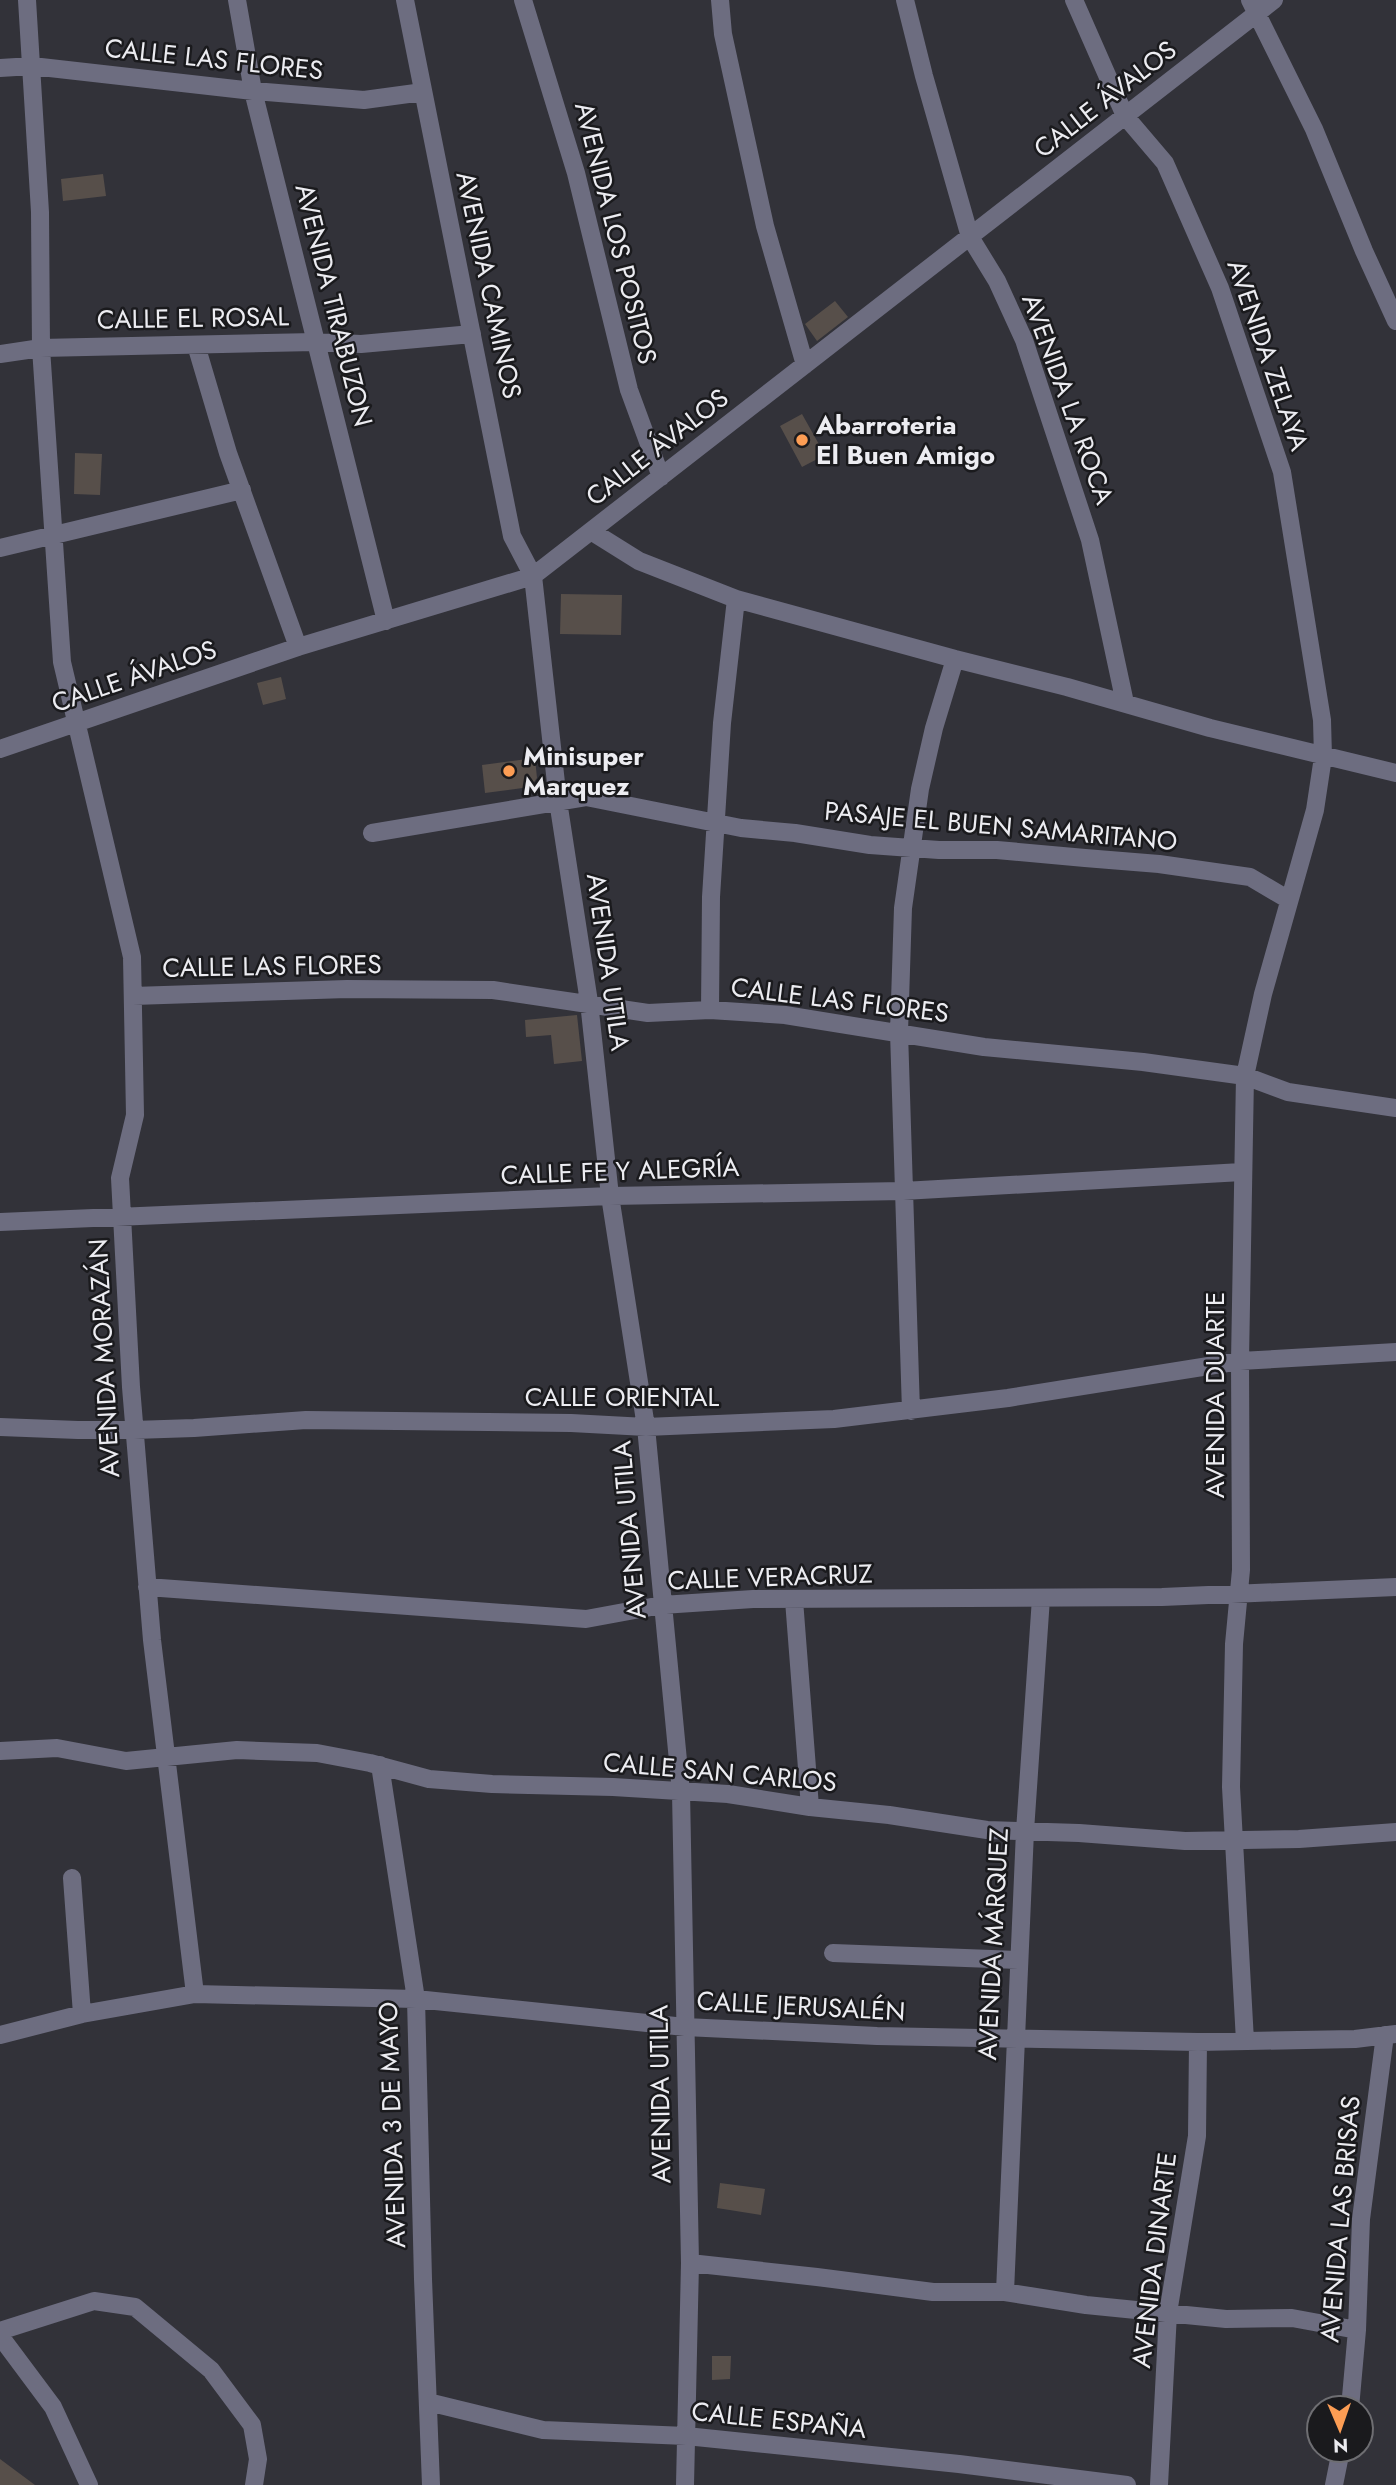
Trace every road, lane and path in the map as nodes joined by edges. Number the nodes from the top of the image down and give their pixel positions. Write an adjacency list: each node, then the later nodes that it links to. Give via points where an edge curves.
1 (27, 0): 10 (street, AVENIDA MORAZÁN)
2 (237, 0): 12 (street, AVENIDA TIRABUZON)
3 (405, 0): 13 (street, AVENIDA CAMINOS)
4 (523, 0): 23 (street, AVENIDA LOS POSITOS, via 576,173 629,390)
5 (720, 0): 22 (street, via 723,34 765,226)
6 (905, 0): 15 (street, AVENIDA LA ROCA)
7 (1074, 0): 14 (street, AVENIDA ZELAYA)
8 (1274, 0): 9 (street, CALLE ÁVALOS)
9 (1253, 7): 14 (street, CALLE ÁVALOS); 16 (street, via 1314,129)
10 (32, 66): 11 (street, CALLE LAS FLORES); 12 (street, CALLE LAS FLORES); 20 (street, AVENIDA MORAZÁN)
11 (0, 68)
12 (253, 91): 13 (street, CALLE LAS FLORES, via 364,100); 18 (street, AVENIDA TIRABUZON)
13 (423, 92): 17 (street, AVENIDA CAMINOS)
14 (1125, 116): 15 (street, CALLE ÁVALOS); 36 (street, AVENIDA ZELAYA, via 1165,163 1220,288 1282,472 1322,720)
15 (970, 237): 22 (street, CALLE ÁVALOS); 33 (street, AVENIDA LA ROCA, via 1024,340 1057,439 1090,540)
16 (1396, 321)
17 (472, 334): 18 (street, CALLE EL ROSAL, via 361,344); 28 (street, AVENIDA CAMINOS, via 512,537)
18 (315, 342): 19 (street, CALLE EL ROSAL); 30 (street, AVENIDA TIRABUZON)
19 (196, 345): 20 (street, CALLE EL ROSAL); 24 (street)
20 (41, 348): 21 (street, CALLE EL ROSAL); 26 (street, AVENIDA MORAZÁN)
21 (0, 354)
22 (805, 365): 23 (street, CALLE ÁVALOS)
23 (661, 477): 25 (street, CALLE ÁVALOS)
24 (242, 491): 26 (street); 31 (street)
25 (592, 531): 28 (street, CALLE ÁVALOS); 29 (street, via 639,561)
26 (53, 535): 27 (street); 34 (street, AVENIDA MORAZÁN, via 62,662)
27 (0, 548)
28 (533, 576): 30 (street, CALLE ÁVALOS); 38 (street, AVENIDA UTILA)
29 (736, 599): 32 (street); 39 (street)
30 (386, 621): 31 (street, CALLE ÁVALOS)
31 (299, 647): 34 (street, CALLE ÁVALOS)
32 (955, 659): 33 (street); 41 (street, via 923,777)
33 (1125, 704): 36 (street)
34 (76, 723): 35 (street, CALLE ÁVALOS); 43 (street, AVENIDA MORAZÁN, via 132,957)
35 (0, 750)
36 (1323, 757): 37 (street); 42 (street, AVENIDA DUARTE, via 1315,810)
37 (1396, 773)
38 (558, 801): 39 (street, PASAJE EL BUEN SAMARITANO, via 586,797); 40 (street, PASAJE EL BUEN SAMARITANO); 44 (street, AVENIDA UTILA)
39 (716, 823): 41 (street, PASAJE EL BUEN SAMARITANO); 45 (street)
40 (372, 833)
41 (913, 848): 42 (street, PASAJE EL BUEN SAMARITANO, via 998,850 1185,868 1250,877); 46 (street, via 903,908)
42 (1289, 900): 47 (street, AVENIDA DUARTE)
43 (133, 996): 44 (street, CALLE LAS FLORES, via 493,990); 52 (street, AVENIDA MORAZÁN, via 135,1115 120,1178)
44 (589, 1002): 45 (street, CALLE LAS FLORES, via 648,1013); 51 (street, AVENIDA UTILA)
45 (710, 1010): 46 (street, CALLE LAS FLORES, via 785,1015)
46 (899, 1032): 47 (street, CALLE LAS FLORES, via 984,1047); 50 (street)
47 (1245, 1076): 48 (street, CALLE LAS FLORES, via 1288,1093); 49 (street, AVENIDA DUARTE)
48 (1396, 1108)
49 (1242, 1172): 50 (street, CALLE FE Y ALEGRÍA); 55 (street, AVENIDA DUARTE)
50 (903, 1191): 51 (street, CALLE FE Y ALEGRÍA); 56 (street)
51 (610, 1196): 52 (street, CALLE FE Y ALEGRÍA); 58 (street, AVENIDA UTILA)
52 (122, 1217): 53 (street, CALLE FE Y ALEGRÍA); 59 (street, AVENIDA MORAZÁN)
53 (0, 1222)
54 (1396, 1352): 55 (street, CALLE ORIENTAL)
55 (1240, 1361): 56 (street, CALLE ORIENTAL); 62 (street, AVENIDA DUARTE)
56 (911, 1411): 58 (street, CALLE ORIENTAL)
57 (0, 1427): 59 (street, CALLE ORIENTAL)
58 (646, 1427): 59 (street, CALLE ORIENTAL, via 306,1420); 65 (street, AVENIDA UTILA)
59 (134, 1430): 60 (street, AVENIDA MORAZÁN)
60 (147, 1587): 65 (street, CALLE VERACRUZ, via 586,1619); 67 (street, AVENIDA MORAZÁN)
61 (1396, 1587): 62 (street, CALLE VERACRUZ)
62 (1238, 1595): 63 (street, CALLE VERACRUZ); 73 (street, AVENIDA DUARTE, via 1231,1774)
63 (1041, 1598): 64 (street, CALLE VERACRUZ); 71 (street, AVENIDA MÁRQUEZ)
64 (794, 1600): 65 (street, CALLE VERACRUZ); 70 (street)
65 (662, 1605): 69 (street, AVENIDA UTILA)
66 (0, 1751): 67 (street, CALLE SAN CARLOS, via 57,1748 126,1761)
67 (166, 1757): 68 (street, CALLE SAN CARLOS, via 237,1750 317,1753); 77 (street, AVENIDA MORAZÁN)
68 (380, 1765): 69 (street, CALLE SAN CARLOS, via 429,1779); 78 (street, AVENIDA 3 DE MAYO)
69 (681, 1792): 70 (street, CALLE SAN CARLOS); 80 (street, AVENIDA UTILA)
70 (810, 1807): 71 (street, CALLE SAN CARLOS)
71 (1025, 1831): 73 (street, CALLE SAN CARLOS); 76 (street, AVENIDA MÁRQUEZ)
72 (1396, 1832): 73 (street, CALLE SAN CARLOS)
73 (1234, 1840): 84 (street, AVENIDA DUARTE)
74 (72, 1878): 79 (street)
75 (833, 1953): 76 (street)
76 (1019, 1960): 83 (street, AVENIDA MÁRQUEZ)
77 (195, 1994): 78 (street, CALLE JERUSALÉN); 79 (street, CALLE JERUSALÉN)
78 (416, 1999): 80 (street, CALLE JERUSALÉN); 92 (street, AVENIDA 3 DE MAYO)
79 (82, 2014): 81 (street, CALLE JERUSALÉN)
80 (685, 2027): 83 (street, CALLE JERUSALÉN); 86 (street, AVENIDA UTILA)
81 (0, 2035)
82 (1391, 2035): 84 (street, CALLE JERUSALÉN); 89 (street, AVENIDA LAS BRISAS, via 1361,2219)
83 (1015, 2039): 85 (street, CALLE JERUSALÉN); 87 (street, AVENIDA MÁRQUEZ)
84 (1245, 2041): 85 (street, CALLE JERUSALÉN)
85 (1198, 2042): 88 (street, AVENIDA DINARTE, via 1197,2136)
86 (690, 2263): 87 (street, via 933,2292); 93 (street, AVENIDA UTILA)
87 (1004, 2292): 88 (street)
88 (1168, 2313): 89 (street, via 1226,2319 1292,2318); 101 (street, AVENIDA DINARTE)
89 (1357, 2330): 91 (street, AVENIDA LAS BRISAS)
90 (0, 2334): 96 (street, via 53,2407); 97 (street, via 94,2301 135,2307 211,2370 252,2425 258,2459)
91 (1351, 2394)
92 (428, 2402): 93 (street, CALLE ESPAÑA, via 543,2430); 98 (street, AVENIDA 3 DE MAYO)
93 (686, 2436): 95 (street, CALLE ESPAÑA); 99 (street, AVENIDA UTILA)
94 (1338, 2464): 102 (street)
95 (1056, 2480): 100 (street, CALLE ESPAÑA)
96 (89, 2485)
97 (254, 2485)
98 (431, 2485)
99 (685, 2485)
100 (1127, 2485)
101 (1159, 2485)
102 (1334, 2485)

